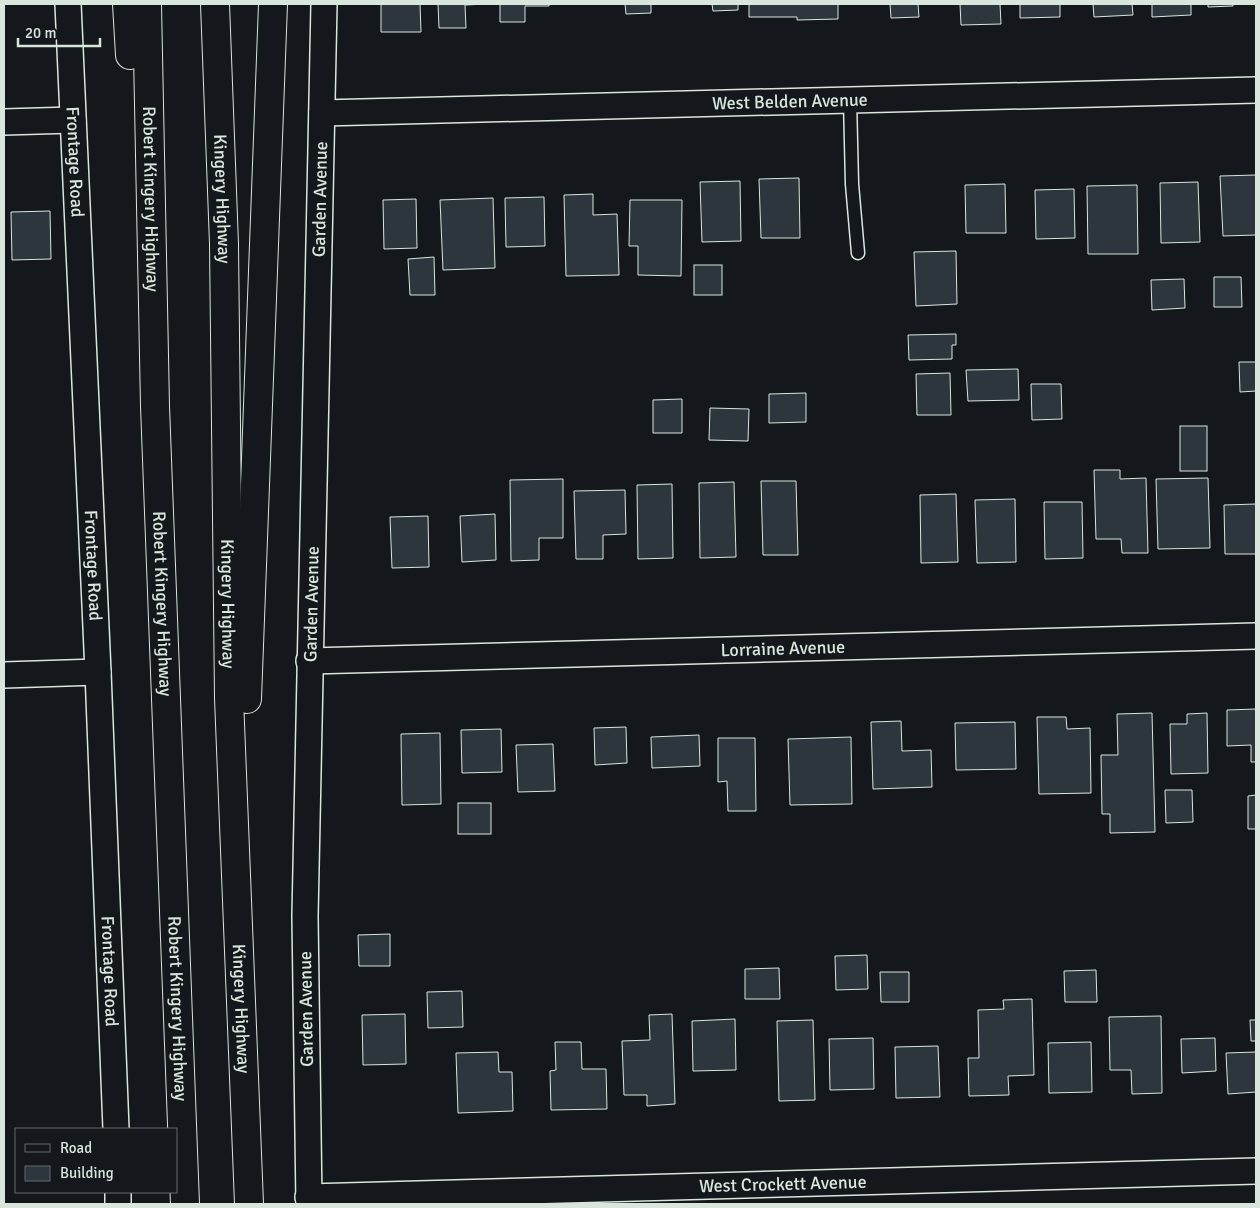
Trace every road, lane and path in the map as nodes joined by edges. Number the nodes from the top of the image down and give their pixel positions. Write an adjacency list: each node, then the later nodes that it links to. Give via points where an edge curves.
1 (68, 4): 10 (street, Frontage Road)
2 (127, 4): 13 (highway)
3 (147, 4): 13 (highway, Robert Kingery Highway)
4 (215, 4): 18 (highway, Kingery Highway, via 224,244 229,698)
5 (273, 4): 18 (highway)
6 (324, 4): 9 (street, Garden Avenue)
7 (1256, 90): 8 (street, West Belden Avenue)
8 (850, 100): 9 (street, West Belden Avenue); 12 (lane)
9 (322, 113): 15 (street, Garden Avenue)
10 (74, 120): 11 (street); 16 (street, Frontage Road)
11 (4, 122)
12 (858, 253)
13 (155, 406): 22 (highway, Robert Kingery Highway)
14 (1256, 636): 15 (street, Lorraine Avenue)
15 (309, 661): 21 (street, Garden Avenue, via 305,916)
16 (98, 672): 17 (street); 19 (street, Frontage Road)
17 (4, 675)
18 (238, 920): 23 (highway, Kingery Highway)
19 (116, 1128)
20 (1256, 1171): 21 (street, West Crockett Avenue)
21 (308, 1200)
22 (185, 1204)
23 (249, 1204)

